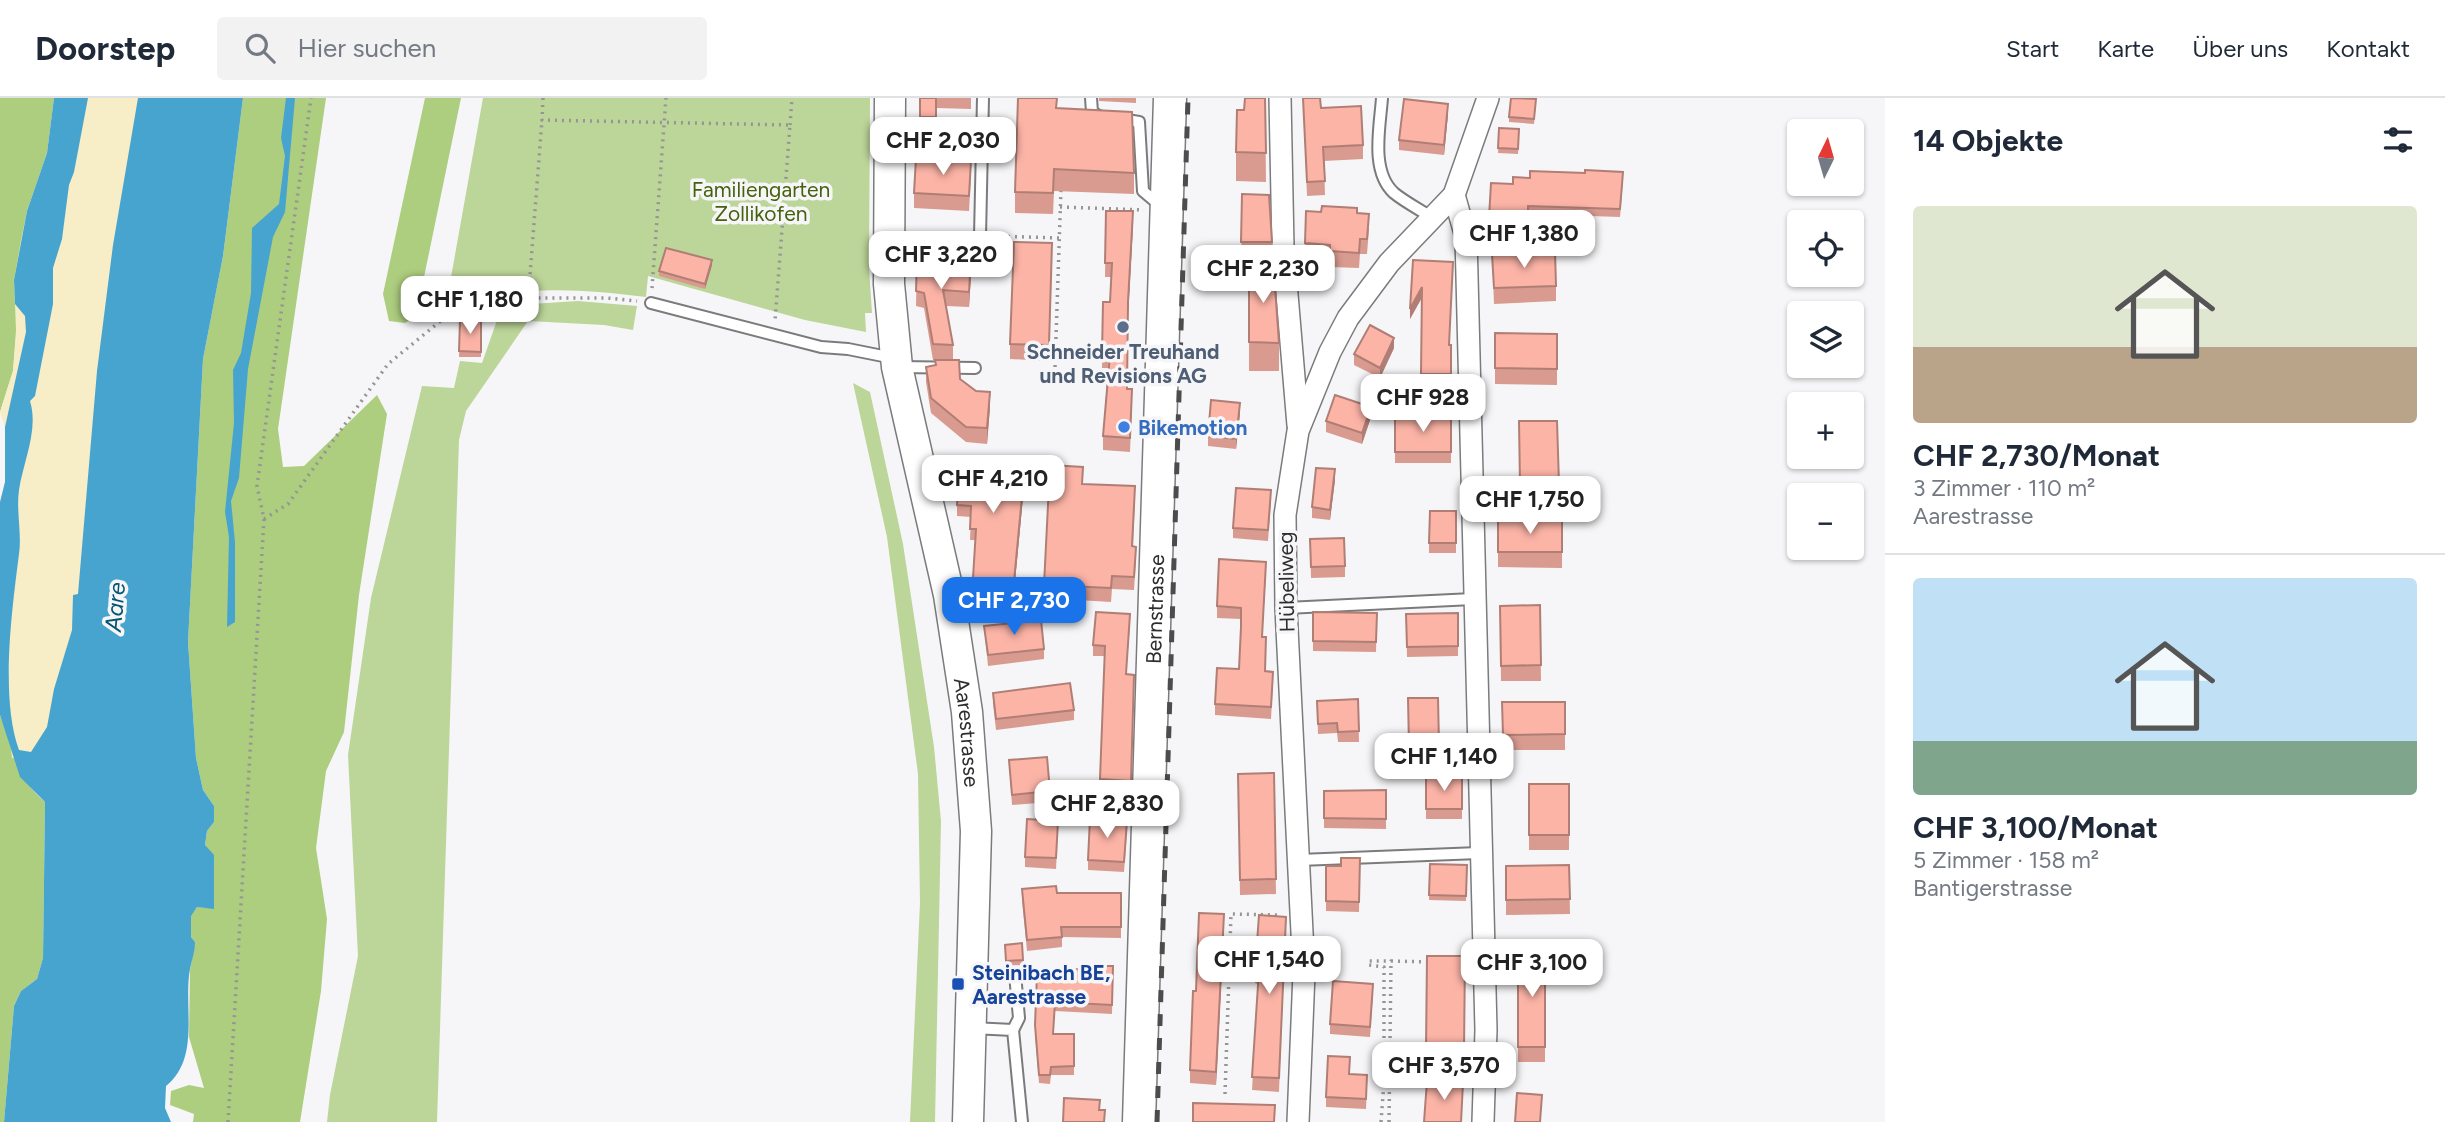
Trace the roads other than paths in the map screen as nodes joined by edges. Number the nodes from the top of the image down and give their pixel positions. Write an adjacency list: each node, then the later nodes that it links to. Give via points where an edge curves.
1 (890, 98): 13 (street, Aarestrasse, via 889,284)
2 (983, 98): 11 (lane)
3 (1091, 98): 9 (lane, via 1097,116 1139,122 1143,191)
4 (1170, 98): 9 (main road, Bernstrasse)
5 (1280, 98): 15 (street, via 1283,247)
6 (1382, 98): 10 (lane, via 1382,176 1394,193)
7 (1488, 98): 8 (street, Hübeliweg)
8 (1454, 195): 10 (street, Hübeliweg); 16 (street, via 1466,237)
9 (1167, 211): 25 (main road, Bernstrasse)
10 (1431, 217): 15 (street, Hübeliweg, via 1348,318)
11 (979, 236)
12 (651, 303): 13 (lane)
13 (896, 363): 14 (lane); 21 (street, Aarestrasse, via 949,595 967,712 976,831)
14 (975, 368)
15 (1298, 431): 17 (street, Hübeliweg, via 1285,515)
16 (1473, 599): 17 (lane); 18 (street)
17 (1286, 608): 19 (street, Hübeliweg)
18 (1479, 853): 19 (lane); 27 (street, via 1486,1030)
19 (1299, 860): 26 (street, Hübeliweg, via 1304,1002)
20 (1015, 974): 22 (lane, via 1019,1018)
21 (971, 1028): 22 (lane); 23 (street, Aarestrasse)
22 (1013, 1030): 24 (lane)
23 (968, 1122)
24 (1022, 1122)
25 (1139, 1122)
26 (1298, 1122)
27 (1483, 1122)

